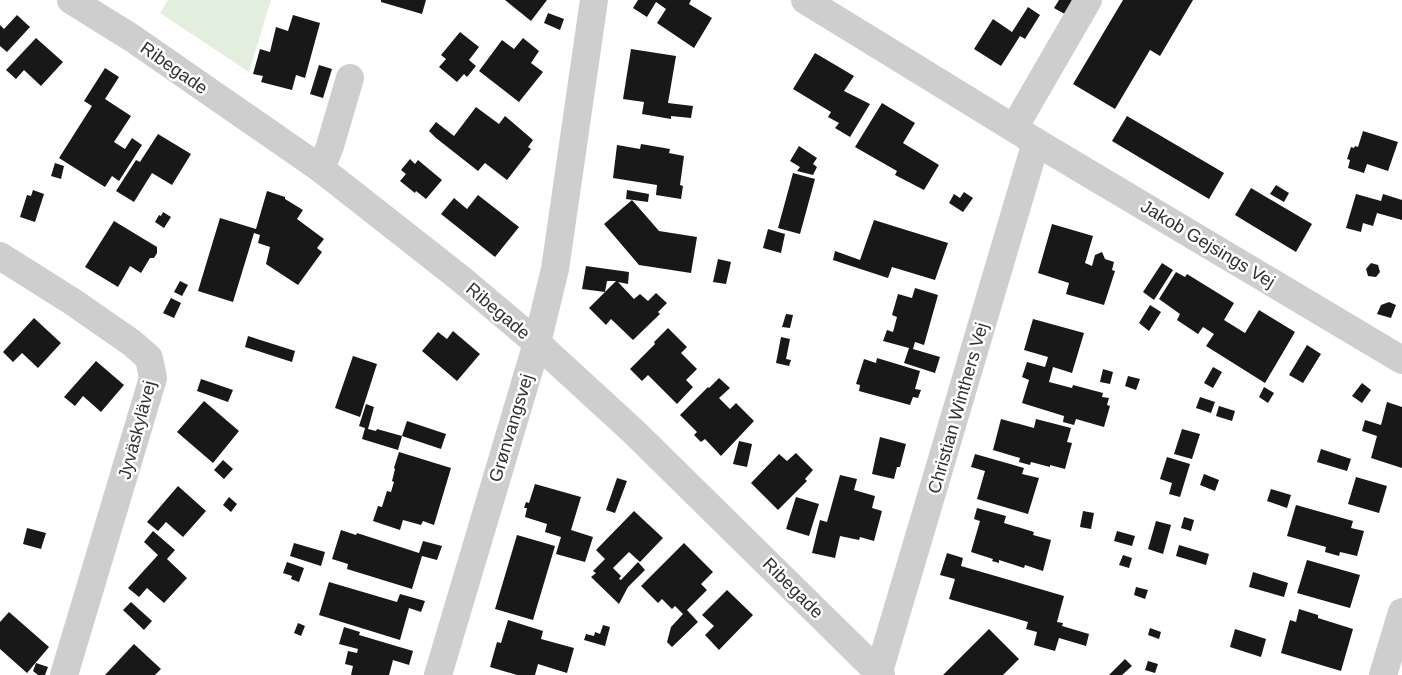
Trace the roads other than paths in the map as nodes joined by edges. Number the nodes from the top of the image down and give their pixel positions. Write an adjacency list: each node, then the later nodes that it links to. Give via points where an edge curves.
1 (71, 0): 7 (street, Ribegade, via 132,38)
2 (594, 0): 9 (street, Grønvangsvej, via 555,269)
3 (805, 0): 6 (street, Jakob Gejsings Vej)
4 (1088, 0): 6 (street)
5 (350, 78): 7 (street)
6 (1025, 135): 10 (street, Jakob Gejsings Vej); 12 (street, Christian Winthers Vej)
7 (321, 170): 9 (street, Ribegade)
8 (0, 256): 13 (street, Jyväskylävej, via 132,343 149,358 153,378)
9 (537, 343): 12 (street, Ribegade, via 634,432); 14 (street, Grønvangsvej)
10 (1402, 360)
11 (1402, 612): 15 (street)
12 (880, 674)
13 (64, 675)
14 (438, 675)
15 (1383, 675)

